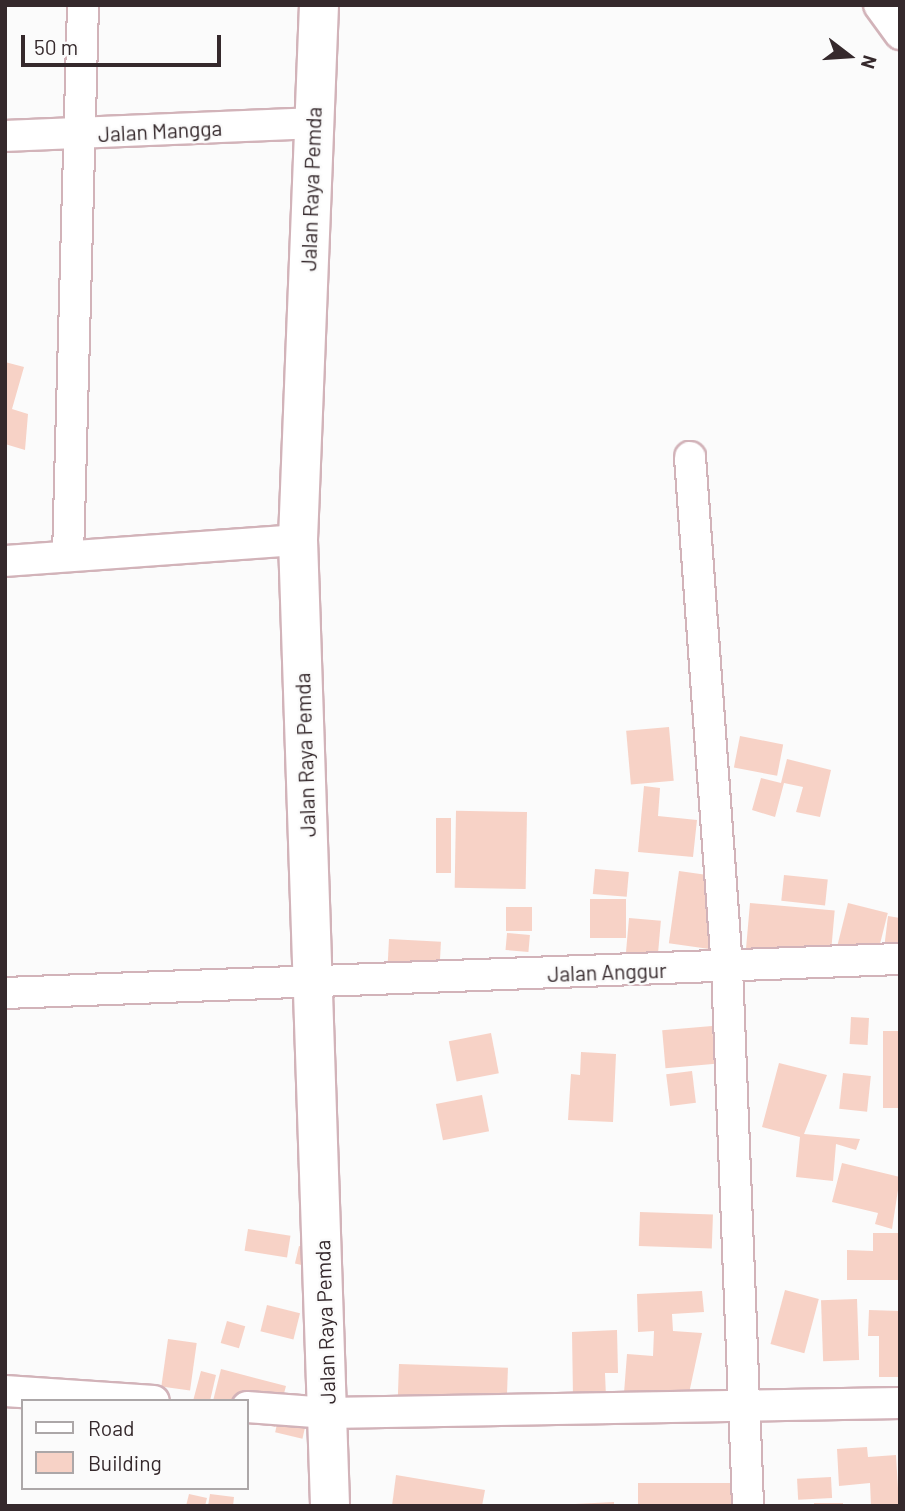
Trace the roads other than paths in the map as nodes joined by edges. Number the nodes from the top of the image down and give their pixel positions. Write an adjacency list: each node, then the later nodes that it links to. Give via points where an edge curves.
1 (83, 5): 6 (street)
2 (319, 5): 5 (street, Jalan Raya Pemda)
3 (878, 5): 4 (street)
4 (900, 34)
5 (314, 123): 6 (street, Jalan Mangga); 9 (street, Jalan Raya Pemda)
6 (84, 134): 7 (street, Jalan Mangga); 10 (street)
7 (5, 136)
8 (690, 457): 13 (street)
9 (298, 540): 10 (street); 14 (street, Jalan Raya Pemda)
10 (68, 556): 11 (street)
11 (5, 561)
12 (900, 959): 13 (street, Jalan Anggur)
13 (727, 968): 14 (street, Jalan Anggur); 19 (street)
14 (315, 983): 15 (street, Jalan Anggur); 21 (street, Jalan Raya Pemda)
15 (5, 993)
16 (5, 1391): 17 (street)
17 (123, 1399)
18 (900, 1403): 19 (street)
19 (747, 1406): 21 (street); 23 (street)
20 (248, 1407): 21 (street)
21 (328, 1413): 22 (street, Jalan Raya Pemda)
22 (330, 1506)
23 (748, 1506)

